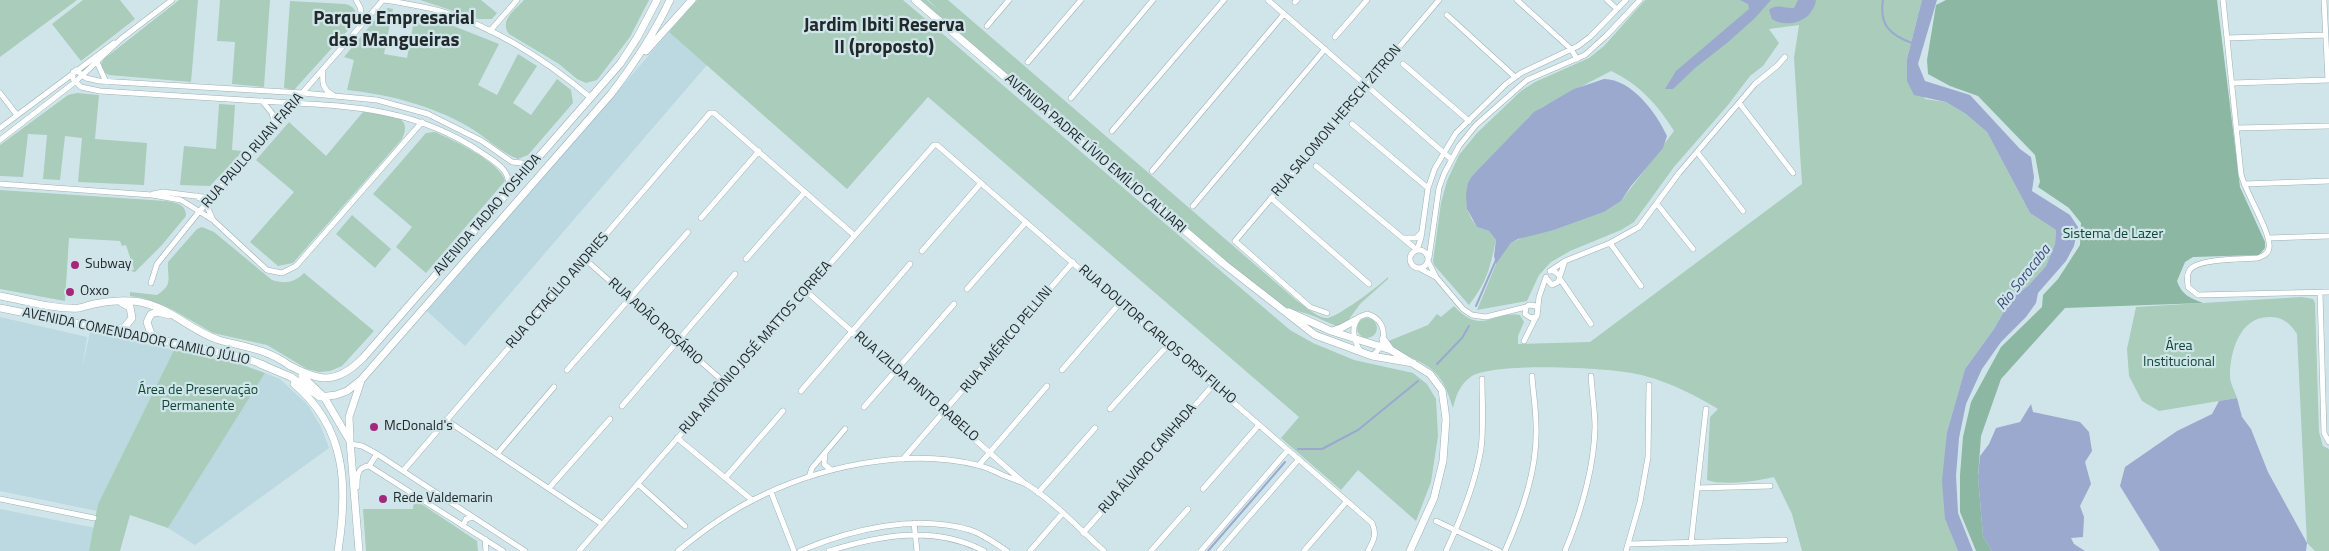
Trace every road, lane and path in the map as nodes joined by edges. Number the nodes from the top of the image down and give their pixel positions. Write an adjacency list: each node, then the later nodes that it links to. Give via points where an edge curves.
1 (172, 0): 32 (street)
2 (356, 0): 26 (street)
3 (383, 0): 22 (street); 26 (street, RUA PAULO RUAN FARIA)
4 (517, 0): 28 (street)
5 (657, 0): 54 (main road, AVENIDA TADAO YOSHIDA, via 620,64)
6 (670, 0): 37 (main road, AVENIDA TADAO YOSHIDA)
7 (692, 0): 37 (main road)
8 (915, 0): 137 (main road, AVENIDA PADRE LÍVIO EMÍLIO CALLIARI)
9 (1009, 0): 27 (street)
10 (1081, 0): 39 (street)
11 (1153, 0): 55 (street)
12 (1224, 0): 67 (street)
13 (1268, 0): 24 (street)
14 (1367, 0): 30 (street)
15 (1439, 0): 49 (street, RUA SALOMON HERSCH ZITRON)
16 (1517, 0): 34 (street)
17 (1607, 0): 23 (street)
18 (1626, 0): 23 (street)
19 (1640, 0): 36 (street, via 1597,45)
20 (2223, 0): 31 (street)
21 (2324, 0): 29 (street)
22 (408, 2): 28 (street)
23 (1617, 9): 34 (street, via 1590,37)
24 (1284, 14): 33 (street); 76 (street)
25 (1447, 15): 44 (street)
26 (363, 23): 41 (street, RUA PAULO RUAN FARIA)
27 (987, 26)
28 (490, 31): 54 (street, via 544,63)
29 (2326, 35): 31 (street); 45 (street)
30 (1335, 37)
31 (2227, 38): 48 (street)
32 (121, 39): 38 (street); 42 (street)
33 (1325, 49): 49 (street); 91 (street)
34 (1571, 49): 36 (street); 44 (street)
35 (1785, 56): 58 (street, via 1755,84)
36 (1577, 59): 73 (street, via 1527,80 1476,126)
37 (637, 60): 173 (main road, AVENIDA TADAO YOSHIDA)
38 (97, 62): 43 (street); 46 (street)
39 (1028, 62)
40 (1404, 64): 60 (street)
41 (324, 69): 52 (street, RUA PAULO RUAN FARIA); 53 (street, via 322,83)
42 (74, 71): 43 (street); 47 (street); 59 (street)
43 (82, 75): 46 (street); 47 (street)
44 (1515, 77): 60 (street)
45 (2328, 80): 48 (street)
46 (103, 81): 50 (street, via 96,86); 52 (street)
47 (75, 82): 50 (street, via 86,89); 68 (street)
48 (2232, 83): 66 (street)
49 (1367, 86): 71 (street); 88 (street, RUA SALOMON HERSCH ZITRON)
50 (100, 91): 56 (street)
51 (0, 92): 59 (street)
52 (304, 93): 53 (street); 57 (street, RUA PAULO RUAN FARIA)
53 (333, 96): 74 (street, via 377,100 428,114 482,141 512,162)
54 (591, 98): 74 (main road, AVENIDA TADAO YOSHIDA)
55 (1071, 98)
56 (262, 101): 57 (street); 62 (street)
57 (293, 103): 61 (street, via 368,109); 62 (street, RUA PAULO RUAN FARIA)
58 (1740, 104): 72 (street); 77 (street)
59 (18, 115): 65 (street)
60 (1468, 120): 71 (street)
61 (422, 122): 83 (street, via 464,142 496,163 509,177); 95 (street, via 290,270 282,273 267,270)
62 (275, 124): 87 (street, RUA PAULO RUAN FARIA)
63 (1352, 124): 82 (street)
64 (2329, 126): 66 (street)
65 (0, 128)
66 (2237, 128): 81 (street)
67 (1112, 132)
68 (0, 140)
69 (934, 145): 79 (street, RUA DOUTOR CARLOS ORSI FILHO); 99 (street, RUA ANTÔNIO JOSÉ MATTOS CORREA)
70 (759, 151): 84 (street); 94 (street); 109 (street, RUA OCTACÍLIO ANDRIES, via 712,112)
71 (1444, 152): 73 (street); 82 (street)
72 (1698, 152): 90 (street); 92 (street)
73 (1451, 159): 108 (street, via 1439,188)
74 (532, 164): 83 (main road, AVENIDA TADAO YOSHIDA)
75 (1316, 166): 101 (street)
76 (1152, 171)
77 (1792, 173)
78 (2329, 181): 81 (street)
79 (981, 183): 96 (street, RUA DOUTOR CARLOS ORSI FILHO); 106 (street)
80 (0, 184): 85 (street)
81 (2244, 184): 102 (street)
82 (1428, 188): 97 (street)
83 (508, 192): 165 (main road, AVENIDA TADAO YOSHIDA, via 352,368 330,378 321,378)
84 (805, 192): 99 (street); 110 (street)
85 (152, 194): 86 (street); 93 (street, via 186,202)
86 (196, 195): 87 (street); 89 (street)
87 (211, 198): 89 (street, RUA PAULO RUAN FARIA)
88 (1271, 198): 121 (street); 142 (street, RUA SALOMON HERSCH ZITRON, via 1235,241 1310,307)
89 (206, 204): 93 (street, RUA PAULO RUAN FARIA); 95 (street)
90 (1657, 204): 103 (street, via 1639,228); 104 (street)
91 (1193, 206)
92 (1744, 211)
93 (198, 212): 95 (street); 120 (street, RUA PAULO RUAN FARIA, via 158,264)
94 (701, 218)
95 (213, 220)
96 (1026, 222): 112 (street, RUA DOUTOR CARLOS ORSI FILHO); 124 (street)
97 (1422, 231): 101 (street, via 1412,239); 105 (street)
98 (688, 232): 132 (street)
99 (854, 235): 125 (street, RUA ANTÔNIO JOSÉ MATTOS CORREA)
100 (2329, 236): 102 (street)
101 (1401, 238): 105 (street); 107 (street)
102 (2269, 238): 128 (street, via 2267,252 2258,258 2202,262 2192,267 2188,272 2188,287 2198,295)
103 (1610, 242): 111 (street); 123 (street)
104 (1693, 249)
105 (1416, 250): 107 (street); 108 (street, via 1423,250)
106 (922, 251)
107 (1411, 254): 114 (street, via 1411,263)
108 (1429, 259): 114 (street, via 1425,266); 117 (street)
109 (586, 260): 132 (street, RUA ADÃO ROSÁRIO); 190 (street, RUA OCTACÍLIO ANDRIES)
110 (746, 260)
111 (1565, 261): 115 (street); 119 (street)
112 (1072, 262): 134 (street, RUA DOUTOR CARLOS ORSI FILHO); 188 (street, RUA AMÉRICO PELLINI)
113 (910, 264): 150 (street)
114 (1419, 268): 117 (street)
115 (1550, 271): 118 (street); 119 (street, via 1557,272)
116 (735, 274): 155 (street)
117 (1436, 277): 141 (street, via 1472,315 1486,317)
118 (1546, 277): 122 (street); 127 (street)
119 (1559, 277): 122 (street); 126 (street)
120 (151, 283)
121 (1368, 284)
122 (1553, 284): 126 (street); 127 (street)
123 (1642, 286)
124 (967, 289)
125 (806, 290): 150 (street, RUA IZILDA PINTO RABELO); 174 (street, RUA ANTÔNIO JOSÉ MATTOS CORREA)
126 (1567, 290): 147 (street)
127 (1542, 291): 131 (street)
128 (2320, 292): 129 (street); 158 (street)
129 (2329, 292)
130 (0, 296): 133 (main road, AVENIDA COMENDADOR CAMILO JÚLIO, via 80,308)
131 (1539, 297): 136 (street); 140 (street)
132 (629, 299): 155 (street, RUA ADÃO ROSÁRIO); 167 (street)
133 (118, 302): 146 (main road, AVENIDA COMENDADOR CAMILO JÚLIO, via 142,302 164,309); 148 (main road, via 130,307 132,318 124,328)
134 (1120, 303): 157 (street, RUA DOUTOR CARLOS ORSI FILHO); 169 (street)
135 (954, 304): 168 (street)
136 (1533, 304): 138 (street); 140 (street)
137 (1275, 306): 151 (main road, AVENIDA PADRE LÍVIO EMÍLIO CALLIARI); 162 (main road, AVENIDA PADRE LÍVIO EMÍLIO CALLIARI, via 1315,335)
138 (1526, 307): 141 (street); 143 (street)
139 (0, 308): 148 (main road, AVENIDA COMENDADOR CAMILO JÚLIO)
140 (1538, 309): 144 (street)
141 (1518, 310): 143 (street)
142 (1327, 313)
143 (1526, 315): 144 (street); 149 (street)
144 (1536, 317): 149 (street)
145 (1356, 320): 151 (main road); 152 (street); 153 (street, via 1367,314 1378,319 1382,323)
146 (187, 324): 154 (main road, via 158,312 151,314 148,329); 165 (main road, AVENIDA COMENDADOR CAMILO JÚLIO, via 219,340 252,346)
147 (1591, 324)
148 (109, 328): 154 (main road, AVENIDA COMENDADOR CAMILO JÚLIO)
149 (1529, 329): 156 (street)
150 (852, 331): 168 (street, RUA IZILDA PINTO RABELO); 179 (street)
151 (1331, 331): 152 (main road, AVENIDA PADRE LÍVIO EMÍLIO CALLIARI)
152 (1355, 339): 160 (main road, AVENIDA PADRE LÍVIO EMÍLIO CALLIARI); 162 (street)
153 (1383, 339): 160 (street); 161 (main road)
154 (166, 341): 164 (main road, AVENIDA COMENDADOR CAMILO JÚLIO)
155 (677, 341): 174 (street, RUA ADÃO ROSÁRIO); 183 (street)
156 (1524, 341)
157 (1168, 345): 175 (street, RUA DOUTOR CARLOS ORSI FILHO); 185 (street)
158 (2321, 345): 159 (street); 180 (street)
159 (2329, 345)
160 (1381, 347): 161 (main road, AVENIDA PADRE LÍVIO EMÍLIO CALLIARI); 163 (street)
161 (1391, 350): 166 (main road)
162 (1361, 352): 163 (main road, AVENIDA PADRE LÍVIO EMÍLIO CALLIARI)
163 (1372, 356): 166 (main road, AVENIDA PADRE LÍVIO EMÍLIO CALLIARI)
164 (260, 364): 182 (main road, via 278,370 314,395); 246 (main road, AVENIDA COMENDADOR CAMILO JÚLIO, via 301,390 326,421 333,436 339,451 342,488)
165 (286, 364): 182 (main road, AVENIDA COMENDADOR CAMILO JÚLIO)
166 (1413, 364): 266 (main road, via 1430,374 1442,390 1446,419 1444,461 1434,498)
167 (567, 370)
168 (896, 370): 184 (street); 188 (street, RUA IZILDA PINTO RABELO)
169 (1062, 370)
170 (1532, 376): 269 (street, via 1536,427 1533,467 1519,519)
171 (1591, 376): 270 (street, via 1595,426 1593,450 1579,517)
172 (1482, 379): 237 (street, via 1481,448)
173 (361, 380): 182 (main road, AVENIDA TADAO YOSHIDA, via 347,391); 196 (main road, AVENIDA TADAO YOSHIDA, via 349,417)
174 (725, 383): 194 (street, RUA ANTÔNIO JOSÉ MATTOS CORREA)
175 (1213, 385): 191 (street, RUA DOUTOR CARLOS ORSI FILHO); 238 (street, RUA ÁLVARO CANHADA)
176 (1649, 385): 245 (street, via 1648,457)
177 (554, 386): 202 (street)
178 (1047, 386): 200 (street)
179 (801, 391)
180 (2322, 391): 181 (street); 197 (street, via 2324,433)
181 (2329, 391)
182 (324, 397): 196 (main road, AVENIDA COMENDADOR CAMILO JÚLIO)
183 (622, 406)
184 (864, 408)
185 (1110, 409)
186 (1706, 409): 216 (street)
187 (783, 411): 210 (street)
188 (945, 413): 195 (street, RUA AMÉRICO PELLINI); 200 (street, RUA IZILDA PINTO RABELO)
189 (610, 419): 215 (street)
190 (446, 420): 202 (street); 209 (street, RUA OCTACÍLIO ANDRIES)
191 (1259, 425): 198 (street, RUA DOUTOR CARLOS ORSI FILHO); 217 (street)
192 (1095, 428): 219 (street)
193 (845, 429): 199 (street)
194 (677, 438): 210 (street); 212 (street, RUA ANTÔNIO JOSÉ MATTOS CORREA)
195 (922, 440): 203 (street, via 918,451); 204 (street, RUA AMÉRICO PELLINI)
196 (351, 442): 201 (street); 223 (main road, AVENIDA COMENDADOR CAMILO JÚLIO)
197 (2329, 442)
198 (1288, 450): 205 (street, RUA DOUTOR CARLOS ORSI FILHO); 262 (street)
199 (826, 452): 208 (street, via 824,464); 211 (street, via 812,468)
200 (990, 452): 206 (street); 213 (street, RUA IZILDA PINTO RABELO)
201 (377, 454): 207 (street); 209 (street)
202 (497, 454): 215 (street)
203 (924, 458): 204 (street); 206 (street)
204 (903, 459): 208 (street)
205 (1299, 459): 222 (street, RUA DOUTOR CARLOS ORSI FILHO); 263 (street)
206 (979, 465): 213 (street)
207 (369, 466): 223 (street, AVENIDA COMENDADOR CAMILO JÚLIO, via 362,468 357,476); 229 (street)
208 (831, 470): 211 (street)
209 (403, 471): 225 (street)
210 (725, 478): 221 (street)
211 (809, 478): 218 (street)
212 (638, 484): 232 (street, RUA ANTÔNIO JOSÉ MATTOS CORREA); 235 (street)
213 (1026, 484): 219 (street, RUA IZILDA PINTO RABELO)
214 (1770, 486): 216 (street)
215 (549, 488): 232 (street)
216 (1698, 488): 244 (street)
217 (1203, 489)
218 (771, 492): 221 (street); 253 (street)
219 (1038, 494): 226 (street, RUA IZILDA PINTO RABELO)
220 (0, 499): 228 (street)
221 (752, 500): 252 (street)
222 (1347, 501): 264 (street); 265 (street, RUA DOUTOR CARLOS ORSI FILHO, via 1376,530)
223 (356, 502): 247 (main road, AVENIDA COMENDADOR CAMILO JÚLIO)
224 (1188, 510): 261 (street)
225 (464, 511): 227 (street); 229 (street, via 462,519)
226 (1062, 514): 238 (street, RUA IZILDA PINTO RABELO); 259 (street)
227 (472, 517): 234 (street, via 466,519); 250 (street)
228 (94, 518)
229 (455, 520): 234 (street)
230 (1436, 521): 237 (street)
231 (914, 523): 233 (street); 239 (street); 258 (street, via 948,525 972,531)
232 (602, 524): 251 (street, RUA ANTÔNIO JOSÉ MATTOS CORREA)
233 (899, 525): 236 (street); 240 (street)
234 (463, 526): 242 (street)
235 (685, 526)
236 (888, 526): 241 (street); 254 (street, via 848,534)
237 (1456, 530): 267 (street); 268 (street)
238 (1083, 533): 260 (street, RUA IZILDA PINTO RABELO)
239 (916, 535): 240 (street); 256 (street); 257 (street, via 954,538)
240 (900, 536): 241 (street)
241 (889, 537): 255 (street)
242 (485, 540): 248 (street); 249 (street)
243 (1785, 540): 244 (street)
244 (1691, 542): 245 (street)
245 (1628, 544): 271 (street)
246 (338, 551)
247 (359, 551)
248 (486, 551)
249 (503, 551)
250 (525, 551)
251 (579, 551)
252 (678, 551)
253 (794, 551)
254 (800, 551)
255 (829, 551)
256 (917, 551)
257 (984, 551)
258 (1007, 551)
259 (1030, 551)
260 (1104, 551)
261 (1151, 551)
262 (1201, 551)
263 (1220, 551)
264 (1304, 551)
265 (1368, 551)
266 (1410, 551)
267 (1446, 551)
268 (1499, 551)
269 (1505, 551)
270 (1565, 551)
271 (1626, 551)

